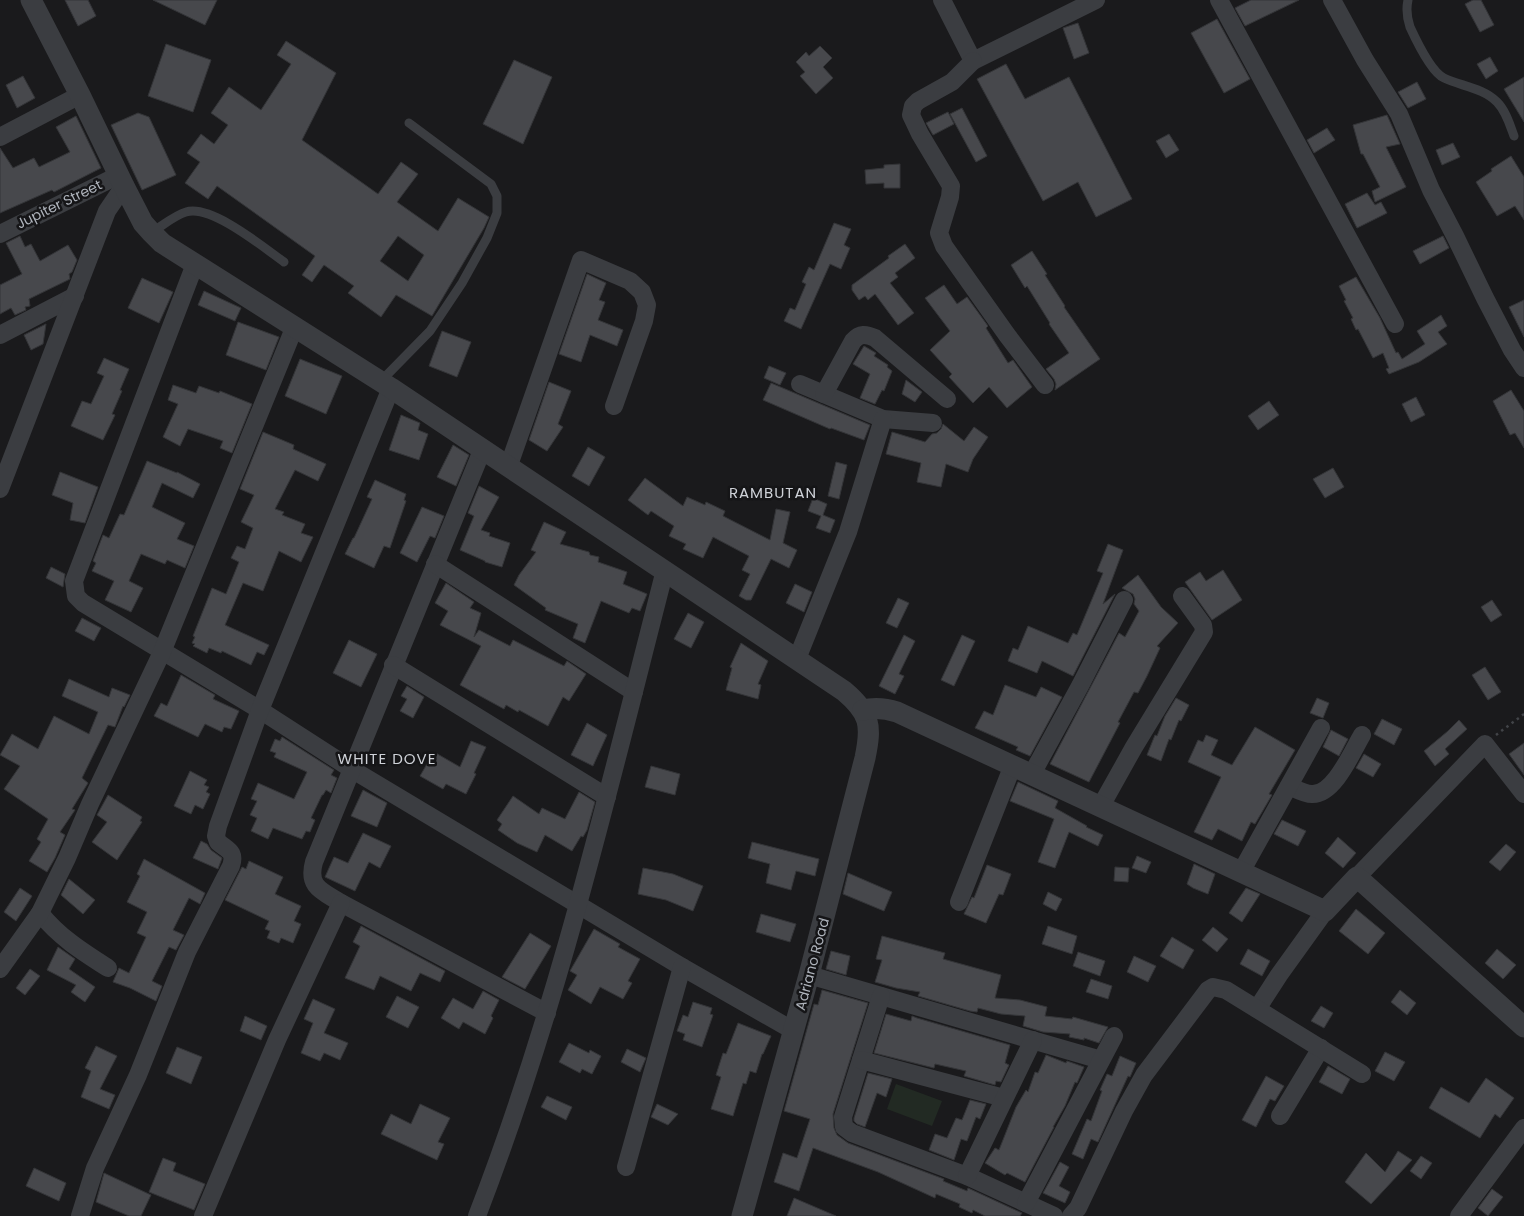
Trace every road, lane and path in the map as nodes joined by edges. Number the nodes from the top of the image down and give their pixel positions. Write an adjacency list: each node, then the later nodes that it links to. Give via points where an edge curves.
1 (31, 0): 8 (street)
2 (942, 0): 7 (street)
3 (1096, 0): 7 (street)
4 (1219, 0): 18 (street)
5 (1332, 0): 21 (street, via 1399,114 1431,190)
6 (1408, 0): 10 (lane, via 1410,26 1433,70 1443,78 1496,101 1505,113)
7 (973, 61): 24 (street, via 952,82 918,101 911,114 951,186 939,233 944,246)
8 (80, 95): 11 (street); 12 (street)
9 (409, 123): 22 (lane, via 491,184 497,196 497,213 462,283 430,331)
10 (1514, 136)
11 (0, 138)
12 (121, 181): 13 (street); 14 (street, Jupiter Street); 17 (street)
13 (150, 232): 15 (lane, via 186,212 205,212 226,222); 16 (street)
14 (0, 234)
15 (284, 262)
16 (195, 264): 19 (street); 37 (street, via 74,581 76,596 83,603)
17 (75, 296): 20 (street); 32 (street)
18 (1396, 324)
19 (295, 326): 22 (street); 37 (street)
20 (0, 335)
21 (1524, 368)
22 (386, 384): 30 (street); 41 (street)
23 (800, 384): 25 (street)
24 (1045, 385)
25 (824, 394): 26 (street, via 853,341 864,334 875,338); 28 (street)
26 (947, 399)
27 (614, 406): 31 (street, via 647,305 642,292 630,281 581,260)
28 (883, 419): 29 (street); 38 (street, via 848,532)
29 (933, 424)
30 (483, 448): 31 (street); 33 (street)
31 (509, 465): 34 (street)
32 (0, 489)
33 (435, 564): 39 (street); 40 (street)
34 (665, 570): 38 (street); 40 (street)
35 (1182, 596): 53 (street, via 1203,625 1204,632)
36 (1124, 600): 49 (street)
37 (162, 652): 41 (street); 60 (street)
38 (797, 659): 42 (street, via 844,691)
39 (393, 665): 48 (street); 52 (street)
40 (634, 692): 52 (street)
41 (260, 710): 48 (street); 82 (street, via 216,836 218,842 233,854 231,866 188,952 138,1075 98,1161)
42 (863, 710): 47 (street, via 884,708 897,712); 64 (street, Adriano Road, via 869,732 866,751)
43 (1524, 714): 46 (path)
44 (1321, 728): 50 (street)
45 (1362, 735): 50 (street, via 1341,773 1323,791 1313,795)
46 (1486, 744): 51 (street); 55 (street)
47 (1013, 766): 49 (street); 56 (street)
48 (353, 770): 57 (street, via 314,862 312,875 313,883 320,890); 58 (street)
49 (1032, 774): 53 (street)
50 (1289, 786): 54 (street)
51 (1524, 794)
52 (607, 797): 58 (street)
53 (1101, 806): 54 (street)
54 (1241, 872): 59 (street)
55 (1358, 877): 59 (street); 68 (street)
56 (959, 902)
57 (341, 903): 67 (street); 83 (street, via 276,1040)
58 (578, 905): 61 (street); 67 (street)
59 (1325, 911): 66 (street)
60 (40, 913): 62 (street, via 64,938); 63 (street)
61 (682, 967): 69 (street); 79 (street)
62 (108, 968)
63 (0, 969)
64 (809, 975): 65 (street); 69 (street, Adriano Road)
65 (881, 996): 71 (street); 73 (street)
66 (1258, 1009): 72 (street); 87 (street, via 1226,990 1213,987 1208,990 1144,1075 1078,1208)
67 (547, 1013): 84 (street)
68 (1524, 1027)
69 (794, 1030): 85 (street, Adriano Road)
70 (1114, 1036): 74 (street)
71 (1033, 1040): 74 (street); 76 (street)
72 (1321, 1048): 75 (street); 77 (street)
73 (861, 1060): 76 (street); 80 (street, via 842,1122 847,1130)
74 (1101, 1060): 81 (street)
75 (1362, 1074)
76 (1004, 1098): 80 (street)
77 (1280, 1116)
78 (1524, 1128): 88 (street)
79 (626, 1167)
80 (966, 1176): 81 (street)
81 (1026, 1203): 86 (street)
82 (80, 1216)
83 (203, 1216)
84 (477, 1216)
85 (742, 1216)
86 (1054, 1216)
87 (1071, 1216)
88 (1459, 1216)

